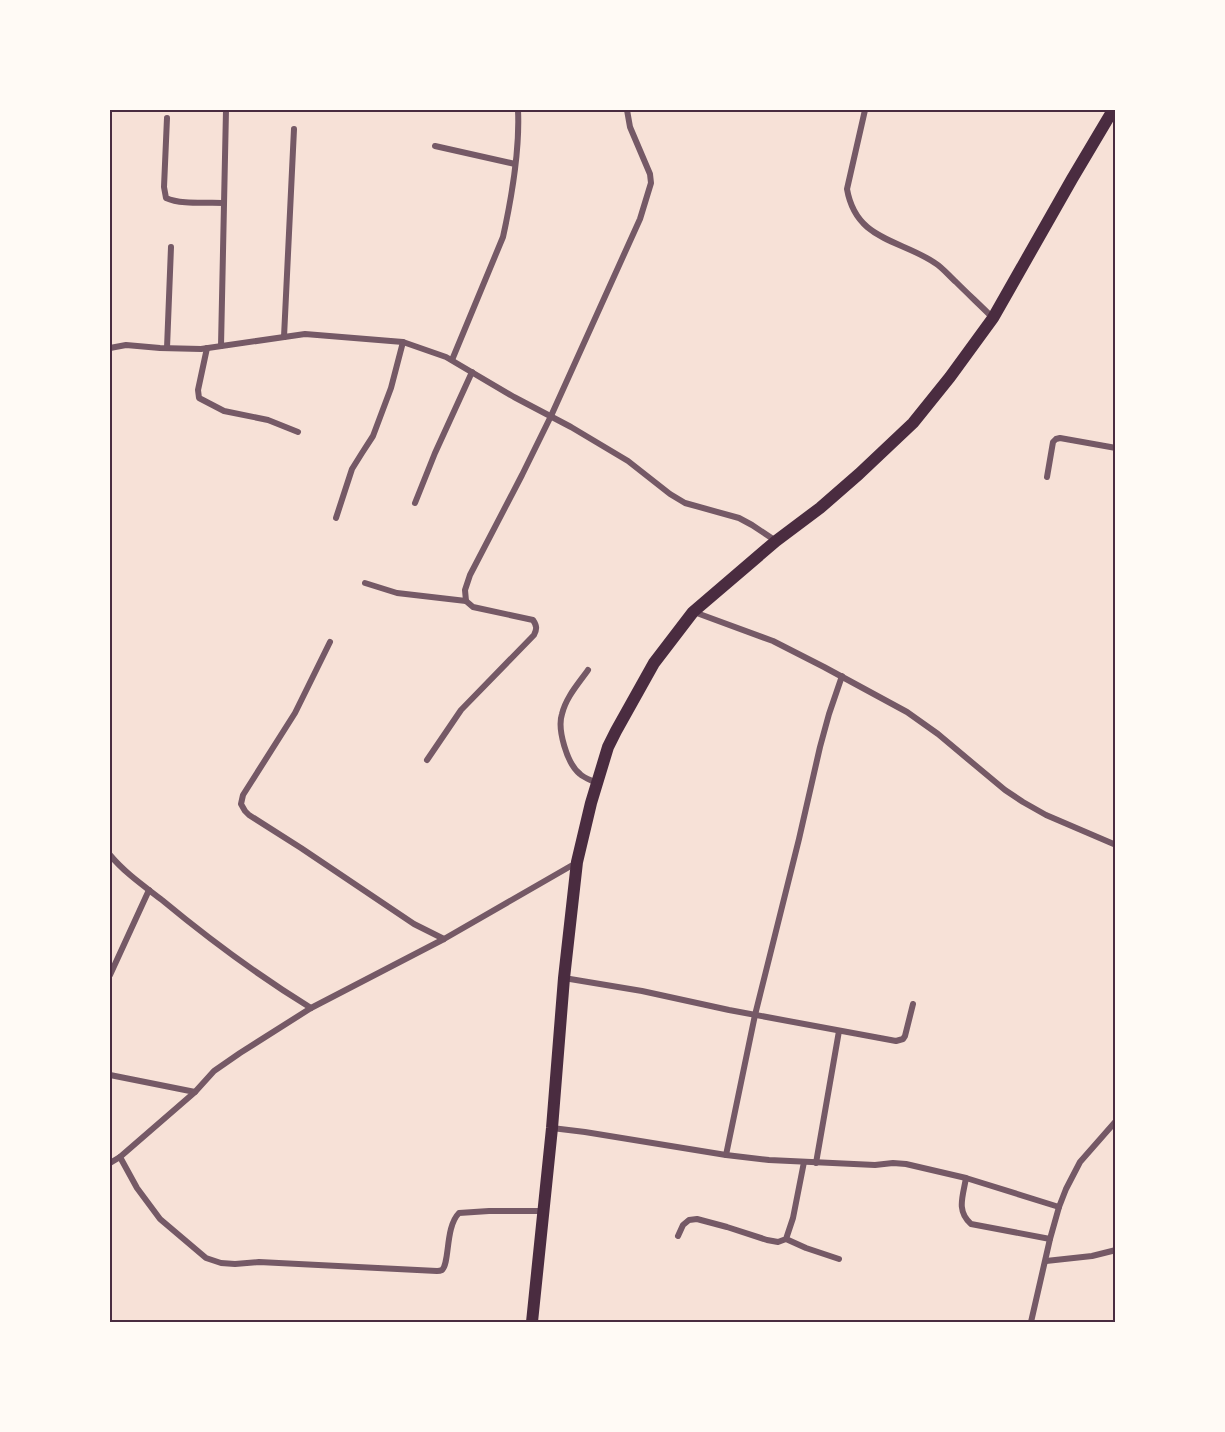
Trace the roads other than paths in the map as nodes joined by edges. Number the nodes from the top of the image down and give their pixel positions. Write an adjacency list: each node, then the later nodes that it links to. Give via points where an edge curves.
1 (226, 110): 10 (street)
2 (518, 110): 9 (street)
3 (627, 110): 21 (street, via 651,183 640,219)
4 (866, 110): 12 (street, via 848,189 849,201 869,229 937,264)
5 (1113, 110): 12 (main road)
6 (167, 118): 10 (street, via 166,198)
7 (294, 129): 13 (street)
8 (435, 146): 9 (street)
9 (515, 164): 19 (street, via 503,237)
10 (225, 203): 15 (street)
11 (171, 248): 17 (street)
12 (993, 318): 27 (main road, via 913,423 859,474)
13 (284, 337): 14 (street, via 305,334); 15 (street)
14 (403, 342): 19 (street); 26 (street, via 373,436 352,469)
15 (220, 346): 18 (street)
16 (110, 348): 17 (street)
17 (167, 348): 18 (street)
18 (207, 348): 22 (street, via 199,398 224,411 268,420)
19 (452, 360): 20 (street)
20 (472, 372): 21 (street); 25 (street)
21 (551, 416): 27 (street, via 628,460 685,503 739,518); 29 (street, via 470,575)
22 (298, 432)
23 (1116, 448): 24 (street, via 1056,439)
24 (1047, 477)
25 (415, 503)
26 (336, 518)
27 (776, 542): 30 (main road)
28 (365, 583): 29 (street, via 397,593)
29 (466, 601): 34 (street, via 473,607 533,620 536,630 461,710)
30 (693, 612): 33 (street, via 773,640); 35 (main road, via 643,682 608,747)
31 (330, 642): 40 (street, via 295,713 241,804 274,832 414,924)
32 (588, 670): 35 (street, via 561,714 561,733 579,774)
33 (842, 676): 36 (street, via 907,712 1023,802); 45 (street, via 820,747)
34 (427, 760)
35 (597, 783): 38 (main road)
36 (1116, 845)
37 (110, 855): 39 (street, via 121,869)
38 (577, 862): 40 (street); 42 (main road)
39 (149, 890): 41 (street); 44 (street, via 274,985)
40 (444, 939): 44 (street)
41 (110, 975)
42 (564, 978): 45 (street); 50 (main road)
43 (914, 1004): 46 (street, via 905,1036 900,1040)
44 (312, 1008): 48 (street, via 214,1071)
45 (755, 1015): 46 (street); 51 (street)
46 (839, 1031): 55 (street)
47 (110, 1075): 48 (street)
48 (195, 1092): 52 (street)
49 (1116, 1121): 57 (street, via 1080,1162)
50 (552, 1128): 51 (street); 58 (main road)
51 (726, 1155): 53 (street)
52 (120, 1157): 54 (street); 58 (street, via 160,1219 206,1258 221,1263 437,1272 446,1263 452,1224 459,1213)
53 (804, 1162): 55 (street); 60 (street)
54 (110, 1163)
55 (816, 1163): 56 (street, via 906,1164)
56 (966, 1178): 57 (street); 61 (street, via 962,1214 971,1224)
57 (1059, 1207): 61 (street)
58 (543, 1211): 65 (main road)
59 (678, 1236): 60 (street, via 683,1225 697,1219 767,1240)
60 (786, 1239): 63 (street)
61 (1050, 1239): 64 (street)
62 (1116, 1250): 64 (street)
63 (839, 1259)
64 (1046, 1261): 66 (street)
65 (532, 1323)
66 (1031, 1323)

